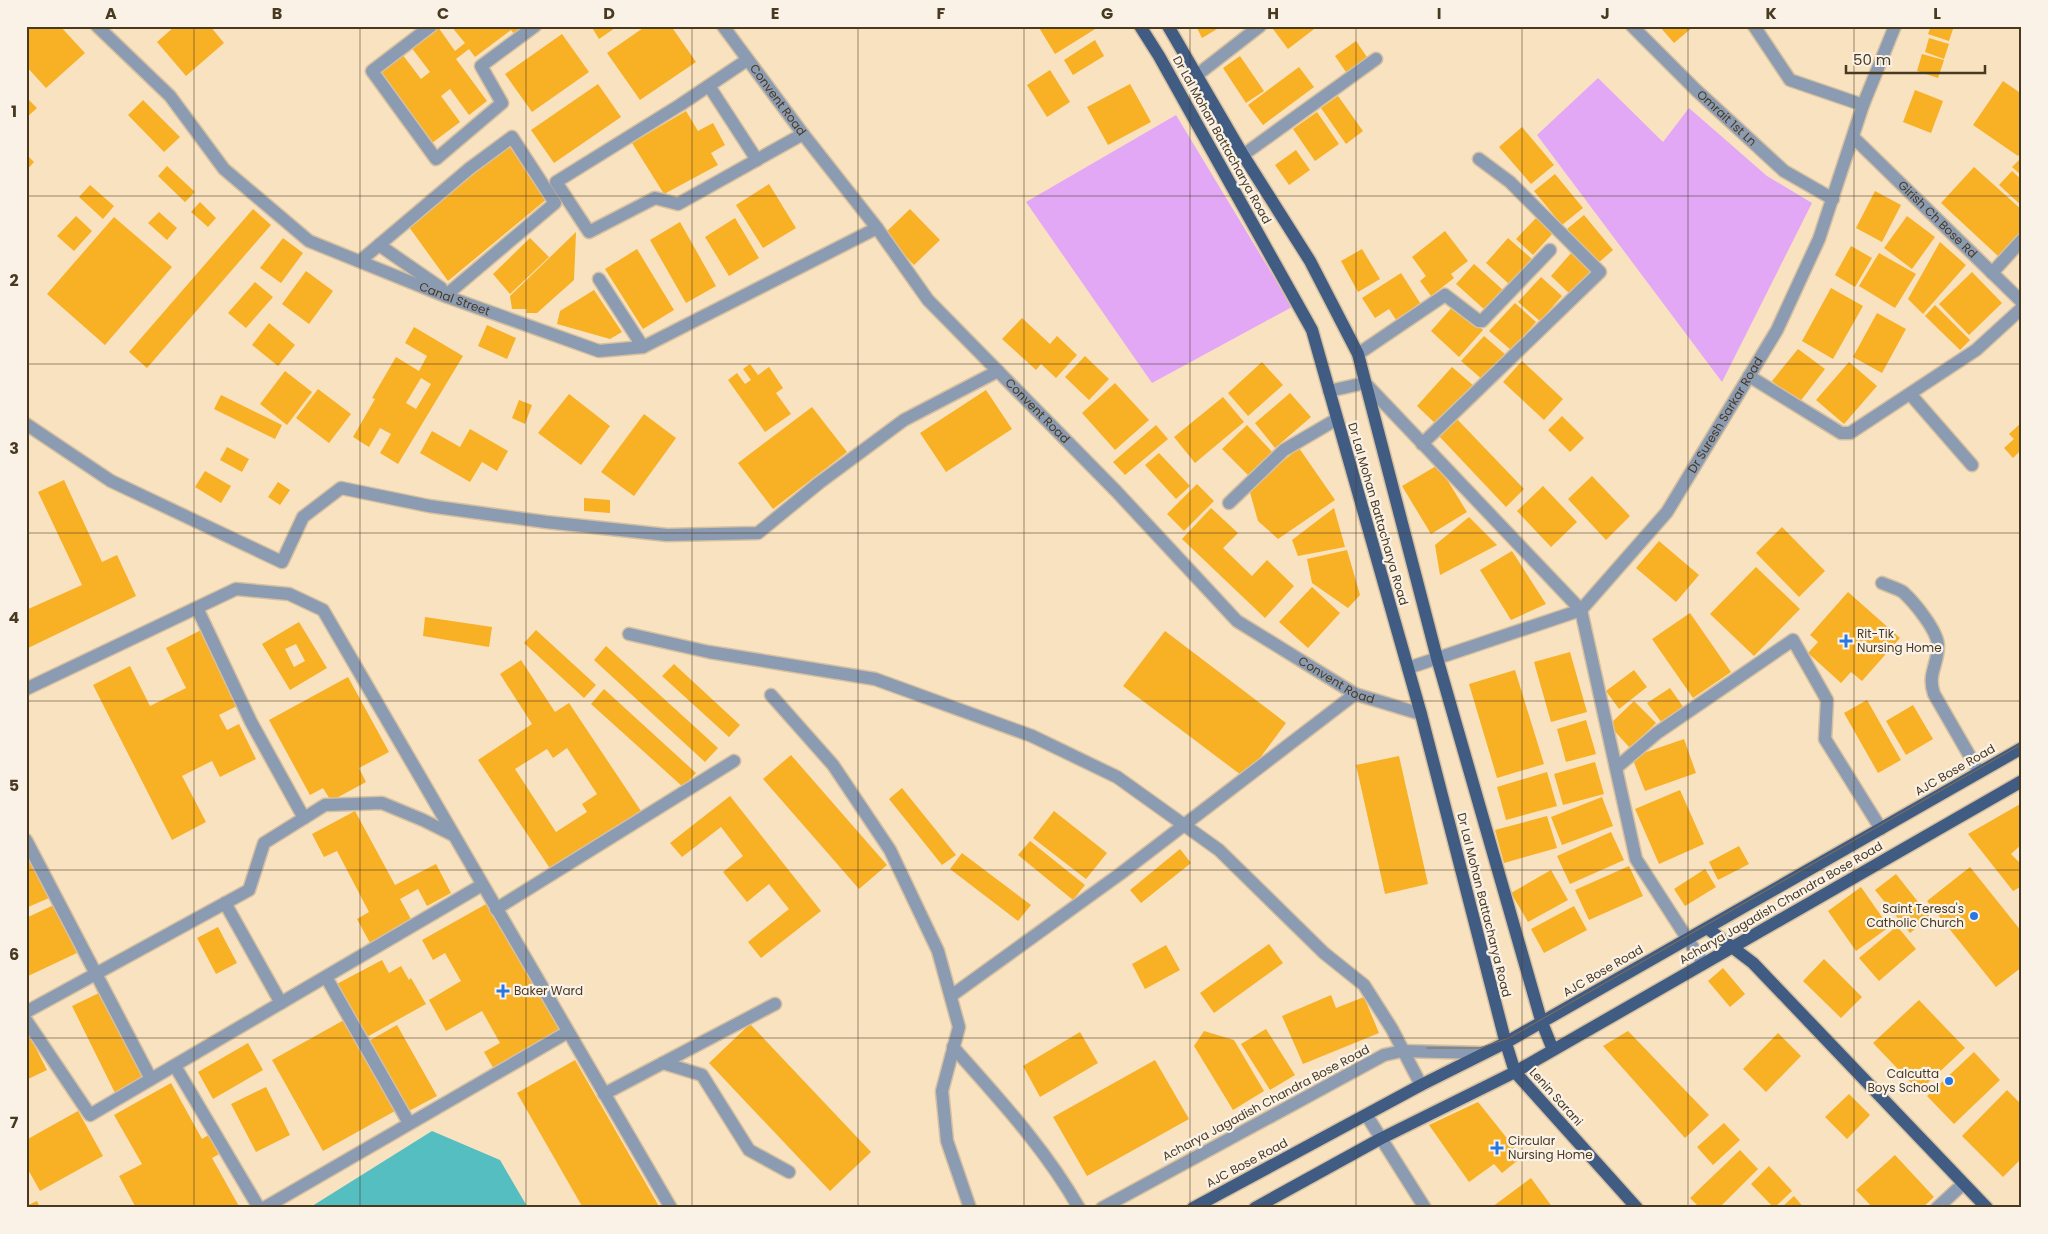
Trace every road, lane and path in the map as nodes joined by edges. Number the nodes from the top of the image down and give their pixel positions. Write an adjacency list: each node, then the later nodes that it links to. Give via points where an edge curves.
1 (97, 26): 26 (street, Canal Street, via 170,96 224,169 309,241)
2 (431, 26): 3 (street, via 372,71 436,159 502,103 481,66)
3 (535, 26)
4 (723, 26): 12 (street, Convent Road)
5 (1140, 26): 37 (main road, Dr Lal Mohan Battacharya Road, via 1312,330)
6 (1168, 26): 13 (main road, Dr Lal Mohan Battacharya Road)
7 (1260, 26): 13 (street)
8 (1632, 26): 21 (street, Omrait 1st Ln, via 1784,170)
9 (1754, 26): 15 (street, via 1790,80)
10 (1895, 26): 15 (street, Dr Suresh Sarkar Road)
11 (1376, 59): 18 (street)
12 (747, 60): 14 (street); 16 (street, Convent Road)
13 (1197, 75): 18 (main road, Dr Lal Mohan Battacharya Road)
14 (709, 86): 20 (street); 20 (street, via 556,182 590,232 655,198 678,204)
15 (1863, 105): 17 (street, Dr Suresh Sarkar Road)
16 (802, 134): 20 (street); 22 (street, Convent Road)
17 (1852, 137): 21 (street, Dr Suresh Sarkar Road); 27 (street, Girish Ch Bose Rd)
18 (1243, 155): 33 (main road, Dr Lal Mohan Battacharya Road, via 1310,261)
19 (1479, 159): 41 (street, via 1510,182 1600,272)
20 (757, 160)
21 (1832, 199): 35 (street, Dr Suresh Sarkar Road, via 1819,240 1777,330)
22 (877, 228): 32 (street, Canal Street); 34 (street, Convent Road, via 928,300)
23 (2022, 240): 27 (street)
24 (379, 245): 26 (street); 29 (street); 29 (street, via 512,137 555,203)
25 (1550, 250): 33 (street, via 1482,321 1445,295)
26 (360, 261): 29 (street, Canal Street)
27 (1992, 273): 30 (street, Girish Ch Bose Rd)
28 (599, 279): 32 (street)
29 (446, 294): 32 (street, Canal Street, via 599,351)
30 (2022, 302)
31 (2022, 308): 38 (street, via 1976,350)
32 (643, 347)
33 (1358, 354): 36 (main road, Dr Lal Mohan Battacharya Road)
34 (998, 371): 40 (street, via 904,420 819,483 758,534 667,535 546,522 429,506 341,488 303,517 282,562 111,480); 51 (street, Convent Road, via 1237,621)
35 (1748, 376): 38 (street, via 1841,433 1850,434); 46 (street, Dr Suresh Sarkar Road, via 1667,512)
36 (1365, 383): 37 (street); 41 (street); 48 (main road, Dr Lal Mohan Battacharya Road)
37 (1329, 391): 39 (main road, Dr Lal Mohan Battacharya Road)
38 (1911, 395): 42 (street)
39 (1337, 419): 43 (street, via 1284,450); 49 (main road, Dr Lal Mohan Battacharya Road)
40 (26, 424)
41 (1422, 444): 46 (street)
42 (1972, 465)
43 (1229, 503)
44 (1882, 583): 57 (street, via 1902,591 1921,612 1938,639 1938,654 1930,682)
45 (197, 608): 50 (street); 59 (street, via 251,722); 62 (street, via 236,589 289,594 323,610)
46 (1581, 610): 48 (street); 56 (street)
47 (629, 634): 60 (street, via 709,652 875,679 1032,736 1117,777)
48 (1437, 658): 49 (street); 78 (main road, Dr Lal Mohan Battacharya Road)
49 (1408, 668): 53 (main road, Dr Lal Mohan Battacharya Road)
50 (26, 689)
51 (1355, 694): 53 (street, Convent Road); 60 (street)
52 (771, 695): 73 (street, via 833,765 890,850 938,951)
53 (1421, 714): 80 (main road, Dr Lal Mohan Battacharya Road)
54 (2022, 748): 57 (main road, AJC Bose Road)
55 (734, 761): 66 (street)
56 (1616, 768): 61 (street, via 1657,733 1793,640 1827,700 1826,739); 68 (street, via 1636,859)
57 (1979, 772): 61 (main road, AJC Bose Road)
58 (2022, 781): 69 (main road, Acharya Jagadish Chandra Bose Road)
59 (304, 818): 62 (street, via 325,805 382,803); 65 (street, via 264,843 249,890)
60 (1185, 825): 73 (street); 83 (street, via 1220,850 1324,953 1364,985)
61 (1880, 828): 67 (main road, AJC Bose Road)
62 (453, 836): 64 (street)
63 (26, 840): 71 (street)
64 (482, 885): 66 (street); 72 (street)
65 (225, 903): 71 (street); 74 (street)
66 (496, 909): 79 (street)
67 (1707, 928): 68 (main road, AJC Bose Road); 69 (main road)
68 (1687, 939): 70 (street); 78 (main road, AJC Bose Road)
69 (1732, 947): 70 (main road, Acharya Jagadish Chandra Bose Road); 95 (main road, via 1753,963 1836,1048)
70 (1703, 963): 82 (main road, Acharya Jagadish Chandra Bose Road)
71 (96, 973): 76 (street); 88 (street)
72 (326, 977): 74 (street); 92 (street)
73 (950, 996): 81 (street, via 959,1027)
74 (281, 1003): 86 (street)
75 (775, 1004): 85 (street)
76 (26, 1012)
77 (26, 1020): 88 (street, via 90,1115)
78 (1541, 1022): 80 (main road, AJC Bose Road); 82 (main road)
79 (568, 1032): 90 (street); 92 (street)
80 (1506, 1042): 84 (main road, AJC Bose Road); 87 (main road, Lenin Sarani)
81 (953, 1047): 99 (street, via 942,1091 946,1141); 100 (street, via 1017,1120)
82 (1553, 1050): 87 (main road, Acharya Jagadish Chandra Bose Road)
83 (1402, 1051): 84 (street, Acharya Jagadish Chandra Bose Road); 89 (street); 101 (street, Acharya Jagadish Chandra Bose Road, via 1370,1062)
84 (1482, 1053): 89 (main road, AJC Bose Road)
85 (663, 1063): 90 (street); 94 (street, via 702,1075 749,1150)
86 (175, 1066): 88 (street); 96 (street)
87 (1515, 1072): 93 (main road, Acharya Jagadish Chandra Bose Road); 105 (main road, Lenin Sarani)
88 (151, 1079)
89 (1421, 1085): 91 (main road, AJC Bose Road)
90 (604, 1094): 98 (street)
91 (1367, 1116): 93 (street); 102 (main road, AJC Bose Road)
92 (409, 1123): 97 (street)
93 (1380, 1139): 103 (main road, Acharya Jagadish Chandra Bose Road); 104 (street)
94 (789, 1172)
95 (1963, 1184): 106 (street); 107 (main road)
96 (259, 1208)
97 (264, 1208)
98 (671, 1208)
99 (970, 1208)
100 (1079, 1208)
101 (1102, 1208)
102 (1193, 1208)
103 (1255, 1208)
104 (1424, 1208)
105 (1637, 1208)
106 (1937, 1208)
107 (1987, 1208)

